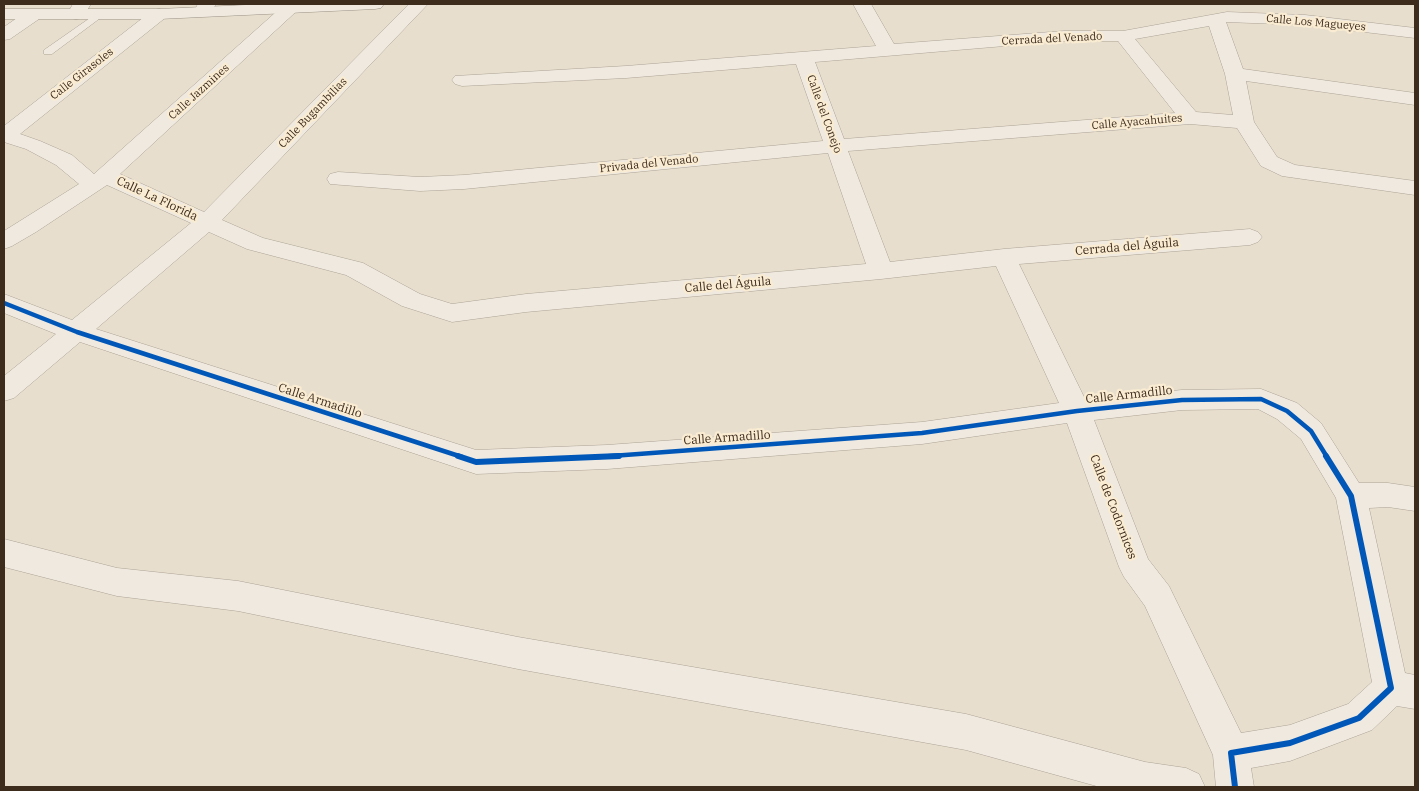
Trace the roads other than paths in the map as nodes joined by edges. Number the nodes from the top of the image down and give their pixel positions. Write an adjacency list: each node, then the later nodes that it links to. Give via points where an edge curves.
1 (375, 4): 5 (street)
2 (419, 4): 31 (street, Calle Bugambilias)
3 (862, 4): 18 (street)
4 (1297, 4): 14 (street)
5 (323, 5): 7 (street)
6 (205, 8): 7 (street); 11 (street)
7 (291, 8): 29 (street, Calle Jazmines)
8 (79, 9): 10 (street); 12 (street)
9 (4, 14): 12 (street)
10 (100, 14): 11 (street); 19 (lane)
11 (159, 14): 26 (street, Calle Girasoles)
12 (32, 15): 16 (street)
13 (1216, 19): 14 (street, Calle Los Magueyes); 17 (street, Cerrada del Venado); 21 (street)
14 (1305, 20): 15 (street, Calle Los Magueyes)
15 (1415, 33)
16 (4, 35)
17 (1123, 36): 18 (street, Cerrada del Venado, via 1064,36); 24 (street)
18 (888, 50): 20 (street, Calle del Conejo)
19 (48, 52)
20 (804, 58): 22 (street, via 626,72); 27 (street, Calle del Conejo)
21 (1235, 74): 23 (street); 25 (street)
22 (462, 80)
23 (1415, 99)
24 (1190, 118): 25 (street, Calle Ayacahuites); 27 (street, Calle Ayacahuites)
25 (1244, 122): 30 (street, via 1269,161 1290,170)
26 (4, 135): 29 (street, Calle La Florida, via 33,145)
27 (835, 146): 28 (street, Privada del Venado, via 464,182 420,184); 35 (street, Calle del Conejo)
28 (338, 179)
29 (99, 180): 31 (street, Calle La Florida); 33 (street, Calle Jazmines)
30 (1415, 188)
31 (207, 222): 37 (street, Calle La Florida, via 254,244 354,269 411,300); 38 (street, Calle Bugambilias)
32 (1250, 237): 34 (street, Cerrada del Águila)
33 (4, 241)
34 (1004, 257): 35 (street, Calle del Águila); 40 (street, Calle de Codornices)
35 (881, 271): 37 (street, Calle del Águila, via 526,303)
36 (4, 304): 38 (street, Calle Armadillo)
37 (452, 313)
38 (76, 332): 39 (street, Calle Bugambilias); 40 (street, Calle Armadillo, via 476,462 607,457 922,433)
39 (4, 391)
40 (1077, 411): 41 (street, Calle Armadillo, via 1182,400 1261,398 1287,411 1311,431); 45 (street, Calle de Codornices, via 1135,567 1157,596)
41 (1351, 496): 42 (street, via 1388,495); 44 (street, Calle Armadillo)
42 (1415, 499)
43 (4, 554): 46 (street, via 117,582 238,596 518,654 966,732 1145,781)
44 (1403, 690): 45 (street, via 1358,718 1290,743)
45 (1231, 753): 47 (street, Calle de Codornices)
46 (1186, 787)
47 (1235, 787)

